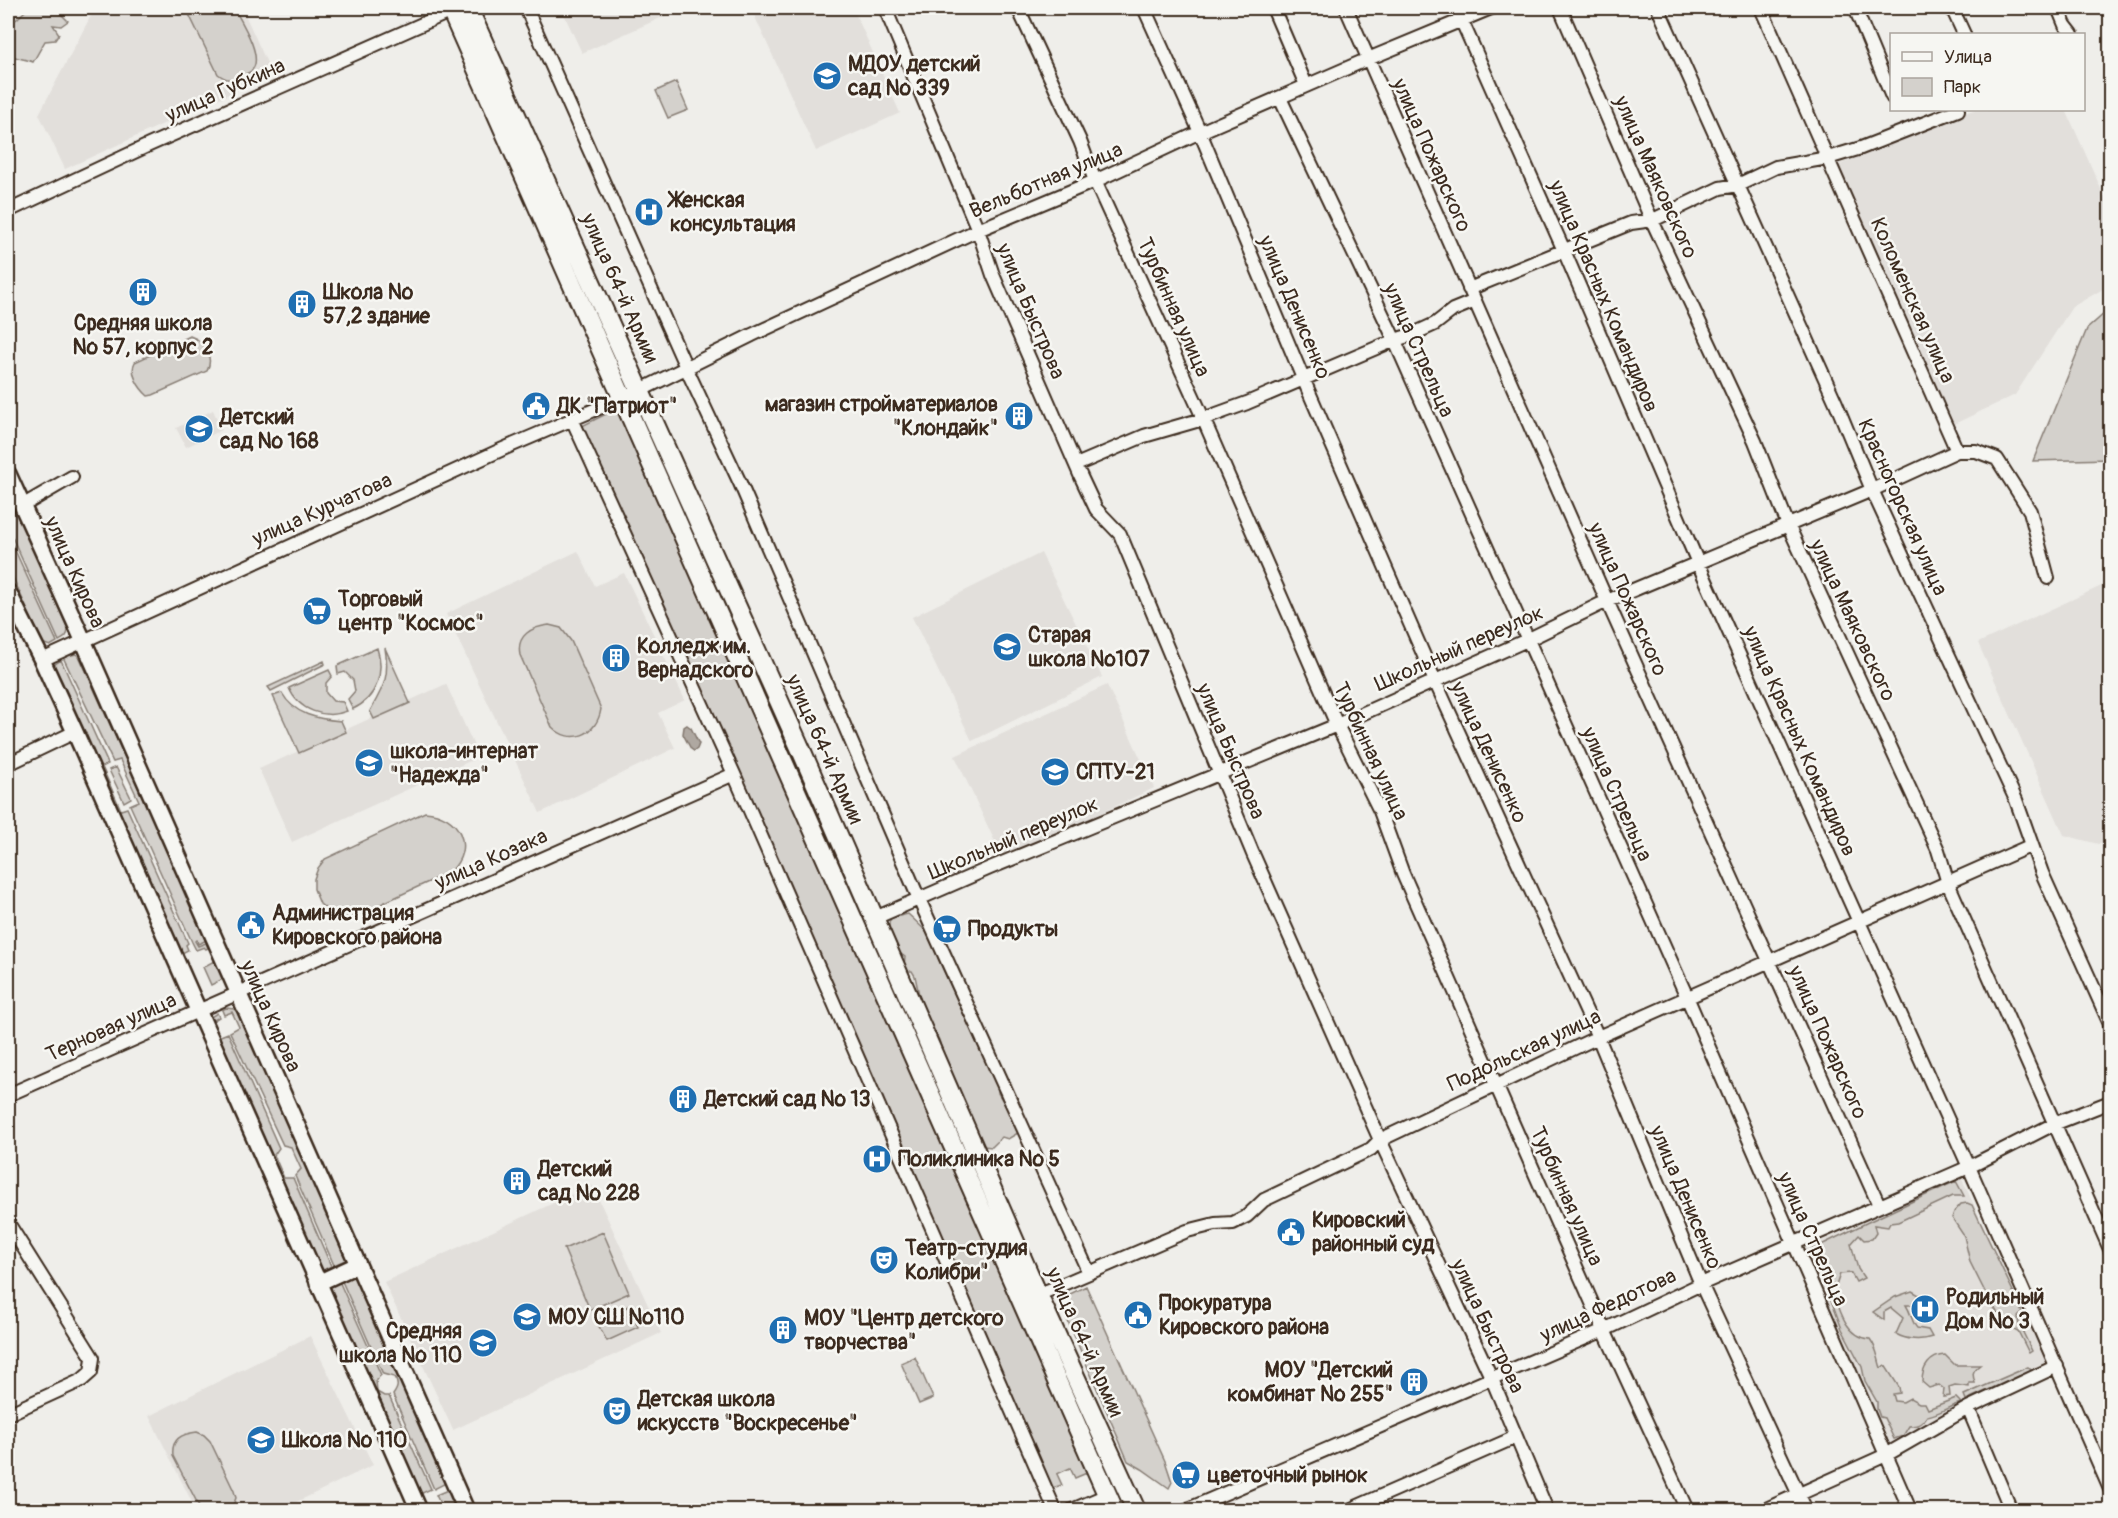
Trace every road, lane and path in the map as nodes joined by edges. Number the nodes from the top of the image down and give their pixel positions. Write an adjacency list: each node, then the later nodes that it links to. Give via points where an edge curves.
1 (457, 8): 28 (street, улица Губкина); 36 (highway, улица 64-й Армии); 37 (highway, улица 64-й Армии)
2 (526, 8): 34 (street, улица 64-й Армии)
3 (885, 8): 30 (street, улица Быстрова)
4 (1018, 8): 26 (street, Турбинная улица)
5 (1144, 8): 24 (street, улица Денисенко)
6 (1273, 8): 20 (street)
7 (1346, 8): 19 (street, улица Пожарского)
8 (1456, 8): 16 (street, улица Красных Командиров)
9 (1491, 8): 16 (street, Вельботная улица)
10 (1560, 8): 29 (street, улица Маяковского)
11 (1658, 8): 27 (street, Красногорская улица)
12 (1761, 8): 25 (street, Коломенская улица)
13 (1856, 8): 21 (street)
14 (1952, 8): 17 (street)
15 (2058, 8): 18 (street)
16 (1461, 20): 19 (street, Вельботная улица); 31 (street, улица Красных Командиров)
17 (1964, 33)
18 (2071, 33)
19 (1368, 59): 20 (street, Вельботная улица); 32 (street, улица Пожарского)
20 (1306, 86): 22 (street, Вельботная улица)
21 (1890, 92)
22 (1280, 98): 24 (street, Вельботная улица); 33 (street, улица Стрельца)
23 (1955, 111): 25 (street)
24 (1200, 132): 26 (street, Вельботная улица); 35 (street, улица Денисенко)
25 (1828, 158): 27 (street, via 1776,167); 40 (street, Коломенская улица)
26 (1095, 181): 30 (street, Вельботная улица); 39 (street, Турбинная улица)
27 (1738, 185): 29 (street, via 1720,188); 44 (street, Красногорская улица)
28 (8, 211)
29 (1653, 220): 31 (street, via 1631,223); 46 (street, улица Маяковского, via 1755,441)
30 (978, 230): 34 (street, Вельботная улица); 41 (street, улица Быстрова, via 993,275)
31 (1564, 251): 32 (street); 47 (street, улица Красных Командиров)
32 (1472, 295): 33 (street, via 1436,324); 50 (street, улица Пожарского)
33 (1395, 340): 35 (street); 52 (street, улица Стрельца)
34 (686, 367): 36 (street, Вельботная улица); 62 (street, улица 64-й Армии)
35 (1304, 378): 39 (street); 54 (street, улица Денисенко)
36 (641, 390): 37 (street, Вельботная улица); 63 (highway, улица 64-й Армии)
37 (621, 399): 38 (street, улица Курчатова); 75 (highway, улица 64-й Армии)
38 (572, 419): 51 (street, улица Курчатова); 58 (street)
39 (1203, 419): 41 (street, via 1144,436); 55 (street, Турбинная улица)
40 (1957, 451): 44 (street, Школьный переулок); 48 (street, via 1976,451 1997,459 2030,511)
41 (1076, 465): 59 (street, улица Быстрова, via 1096,509 1120,534)
42 (8, 474): 45 (main road, улица Кирова)
43 (72, 477): 45 (street)
44 (1872, 490): 46 (street, Школьный переулок); 60 (street, Красногорская улица, via 2016,800)
45 (22, 506): 51 (main road, улица Кирова)
46 (1788, 525): 47 (street, Школьный переулок); 61 (street, улица Маяковского, via 1938,850)
47 (1698, 563): 50 (street, Школьный переулок); 64 (street, улица Красных Командиров)
48 (2048, 578)
49 (8, 592): 53 (main road)
50 (1607, 601): 52 (street, Школьный переулок); 65 (street, улица Пожарского)
51 (83, 640): 53 (street, улица Курчатова); 66 (main road, улица Кирова)
52 (1527, 640): 54 (street, Школьный переулок); 67 (street, улица Стрельца)
53 (42, 660): 56 (main road)
54 (1435, 681): 55 (street, Школьный переулок); 70 (street, улица Денисенко)
55 (1337, 725): 59 (street, Школьный переулок); 71 (street, Турбинная улица, via 1380,811 1403,874)
56 (75, 732): 57 (street); 68 (main road)
57 (8, 764)
58 (734, 774): 66 (street, улица Козака); 100 (street)
59 (1219, 774): 62 (street, Школьный переулок); 77 (street, улица Быстрова)
60 (2032, 845): 61 (street, Подольская улица); 69 (street, Красногорская улица)
61 (1948, 883): 64 (street, Подольская улица); 76 (street, улица Маяковского)
62 (919, 898): 63 (street, Школьный переулок); 84 (street, улица 64-й Армии)
63 (875, 918): 74 (highway, улица 64-й Армии)
64 (1859, 921): 65 (street, Подольская улица); 78 (street, улица Красных Командиров)
65 (1770, 962): 67 (street, Подольская улица); 79 (street, улица Пожарского)
66 (238, 992): 68 (street, улица Козака); 83 (main road, улица Кирова)
67 (1687, 997): 70 (street, Подольская улица); 81 (street, улица Стрельца)
68 (198, 1009): 72 (street, Терновая улица); 85 (main road)
69 (2110, 1024)
70 (1598, 1037): 71 (street, Подольская улица); 86 (street, улица Денисенко)
71 (1497, 1084): 77 (street, Подольская улица); 88 (street, Турбинная улица)
72 (8, 1095)
73 (2110, 1102): 76 (street, улица Федотова)
74 (961, 1115): 75 (highway); 87 (highway, улица 64-й Армии)
75 (941, 1123): 87 (highway, улица 64-й Армии)
76 (2054, 1124): 78 (street, улица Федотова); 82 (street, улица Маяковского)
77 (1380, 1140): 84 (street, Подольская улица, via 1371,1149 1264,1200 1233,1223 1187,1231); 90 (street, улица Быстрова)
78 (1969, 1167): 79 (street, улица Федотова); 89 (street, улица Красных Командиров)
79 (1879, 1204): 81 (street, улица Федотова)
80 (8, 1223): 92 (street, via 93,1358 92,1372 82,1380)
81 (1794, 1244): 86 (street, улица Федотова); 94 (street, улица Стрельца)
82 (2110, 1249)
83 (357, 1264): 85 (main road); 99 (main road, улица Кирова)
84 (1089, 1273): 87 (street, Подольская улица)
85 (318, 1282): 98 (main road)
86 (1701, 1284): 88 (street, улица Федотова); 96 (street, улица Денисенко)
87 (1029, 1298): 97 (highway, улица 64-й Армии); 102 (highway, улица 64-й Армии)
88 (1604, 1330): 90 (street, улица Федотова); 106 (street, Турбинная улица)
89 (2057, 1366): 91 (street); 95 (street, улица Красных Командиров)
90 (1492, 1379): 93 (street, улица Быстрова); 103 (street, улица Федотова)
91 (1968, 1408): 94 (street); 110 (street)
92 (8, 1414)
93 (1516, 1437): 104 (street); 105 (street, улица Быстрова)
94 (1886, 1455): 96 (street); 109 (street, улица Стрельца)
95 (2110, 1489)
96 (1799, 1495): 107 (street); 108 (street, улица Денисенко)
97 (1111, 1503): 101 (street)
98 (419, 1510)
99 (466, 1510)
100 (1055, 1510)
101 (1072, 1510)
102 (1136, 1510)
103 (1186, 1510)
104 (1349, 1510)
105 (1547, 1510)
106 (1687, 1510)
107 (1764, 1510)
108 (1806, 1510)
109 (1910, 1510)
110 (2011, 1510)

